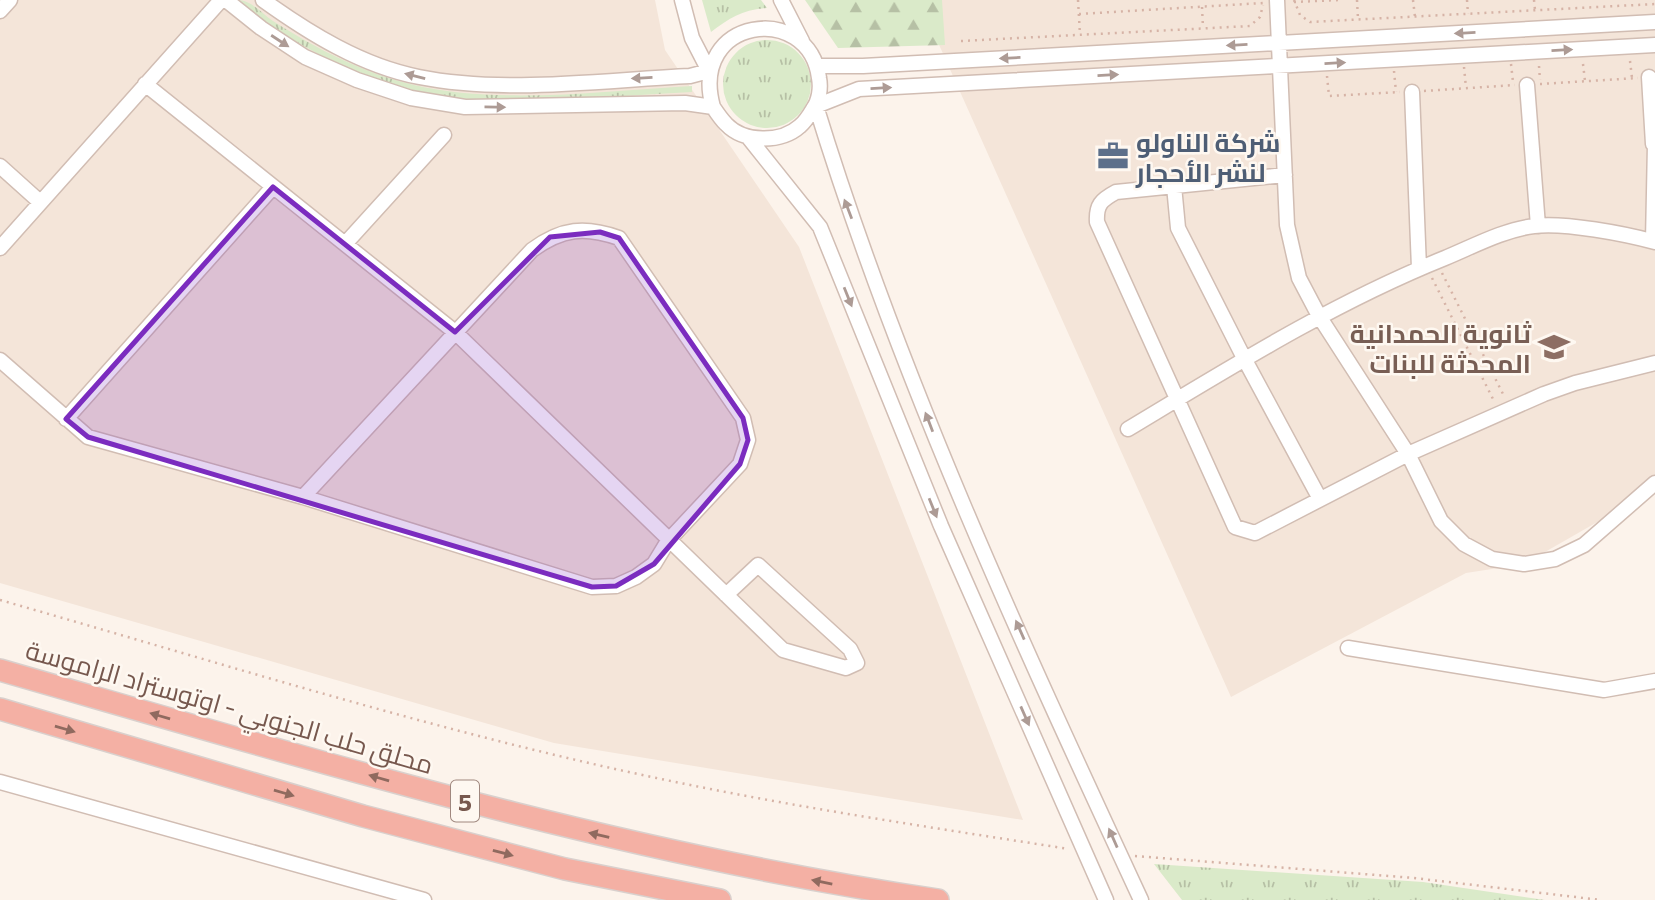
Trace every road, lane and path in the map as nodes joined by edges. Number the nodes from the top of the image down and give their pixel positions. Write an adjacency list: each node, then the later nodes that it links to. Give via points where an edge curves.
1 (10, 0): 19 (street)
2 (223, 0): 43 (street); 50 (street, one-way to 50, via 305,57 411,97 465,107 685,103)
3 (263, 0): 39 (street, one-way to 3, via 690,76 522,85 468,85 416,77 317,37)
4 (682, 0): 39 (street, via 692,38)
5 (780, 0): 28 (street)
6 (1078, 0): 20 (path)
7 (1339, 0): 14 (path)
8 (1356, 0): 23 (path)
9 (1413, 0): 22 (path)
10 (1467, 0): 21 (path)
11 (1534, 0): 18 (path)
12 (1606, 0): 16 (path)
13 (1268, 1): 17 (path); 25 (path, via 1250,26); 29 (street)
14 (1294, 1): 23 (path, via 1300,15 1310,22)
15 (1655, 4): 16 (path)
16 (1607, 6): 18 (path)
17 (1202, 7): 20 (path); 25 (path)
18 (1535, 10): 21 (path)
19 (0, 11)
20 (1079, 14): 26 (path)
21 (1468, 14): 22 (path)
22 (1415, 17): 23 (path)
23 (1358, 19)
24 (1655, 22): 29 (street, one-way to 29)
25 (1203, 29): 26 (path)
26 (1080, 35): 27 (path)
27 (961, 41)
28 (802, 42): 36 (street); 39 (street, via 782,30 759,28 737,35 719,50)
29 (1280, 43): 36 (street, one-way to 36); 37 (street)
30 (1655, 45): 37 (street, one-way to 30)
31 (1629, 54): 41 (path)
32 (1583, 57): 42 (path)
33 (1538, 59): 42 (path, via 1540,84)
34 (1511, 60): 44 (path)
35 (1464, 63): 45 (path)
36 (818, 66): 49 (street)
37 (1281, 66): 49 (street, one-way to 37, via 859,89); 55 (street)
38 (1394, 66): 46 (path)
39 (709, 71): 50 (street)
40 (1649, 77): 41 (path); 53 (street)
41 (1632, 78): 42 (path)
42 (1585, 81)
43 (145, 84): 57 (street); 58 (street)
44 (1520, 85): 45 (path); 59 (street)
45 (1466, 88): 47 (path)
46 (1396, 92): 47 (path); 48 (path)
47 (1412, 92): 63 (street)
48 (1329, 96)
49 (816, 106): 52 (street, via 799,127 775,138); 88 (street, one-way to 49, via 941,454 844,199)
50 (713, 107): 52 (street, via 727,126)
51 (444, 135): 61 (street)
52 (748, 137): 87 (street, one-way to 87, via 820,227 940,526)
53 (1654, 144): 60 (street)
54 (0, 166): 58 (street)
55 (1285, 175): 56 (street); 64 (street, via 1287,225 1299,278)
56 (1174, 186): 69 (street, via 1178,228); 71 (street, via 1116,192 1097,208 1097,222)
57 (273, 187): 61 (street); 73 (street)
58 (40, 202): 62 (street)
59 (1538, 226): 60 (street); 63 (street, via 1511,231)
60 (1654, 241)
61 (345, 244): 65 (street)
62 (0, 248)
63 (1427, 265): 64 (street); 66 (path); 67 (path)
64 (1320, 316): 69 (street); 75 (street)
65 (455, 332): 77 (street); 79 (street); 79 (street, via 532,250 550,237 574,231 619,238 743,418 748,440 740,464)
66 (1475, 339): 67 (path); 72 (path)
67 (1466, 345): 72 (path)
68 (0, 359): 73 (street)
69 (1245, 360): 71 (street); 78 (street)
70 (1655, 363): 72 (street, via 1575,383)
71 (1176, 400): 74 (street); 78 (street, via 1235,527 1255,533)
72 (1505, 411): 75 (street)
73 (66, 419): 77 (street, via 88,437)
74 (1128, 429)
75 (1408, 454): 76 (street, via 1441,521 1464,544 1492,559 1524,564 1555,559 1584,545); 78 (street)
76 (1655, 483)
77 (303, 497): 79 (street, via 593,587 616,586 636,577 653,564)
78 (1320, 499)
79 (668, 541): 80 (street)
80 (726, 595): 80 (street, via 783,650 846,668 857,663 850,649 758,565)
81 (0, 600): 87 (path, via 573,759 668,781)
82 (1348, 648): 84 (street, via 1604,690)
83 (0, 670): 91 (highway, محلق حلب الجنوبي - اوتوستراد الراموسة / 5, one-way to 83, via 833,884 543,822)
84 (1655, 681)
85 (0, 709): 90 (highway, 5, one-way to 90, via 363,816 565,869)
86 (0, 782): 89 (street)
87 (1085, 852): 92 (street)
88 (1121, 855): 93 (street); 94 (path, via 1415,878)
89 (424, 900)
90 (720, 900)
91 (937, 900)
92 (1106, 900)
93 (1142, 900)
94 (1601, 900)

